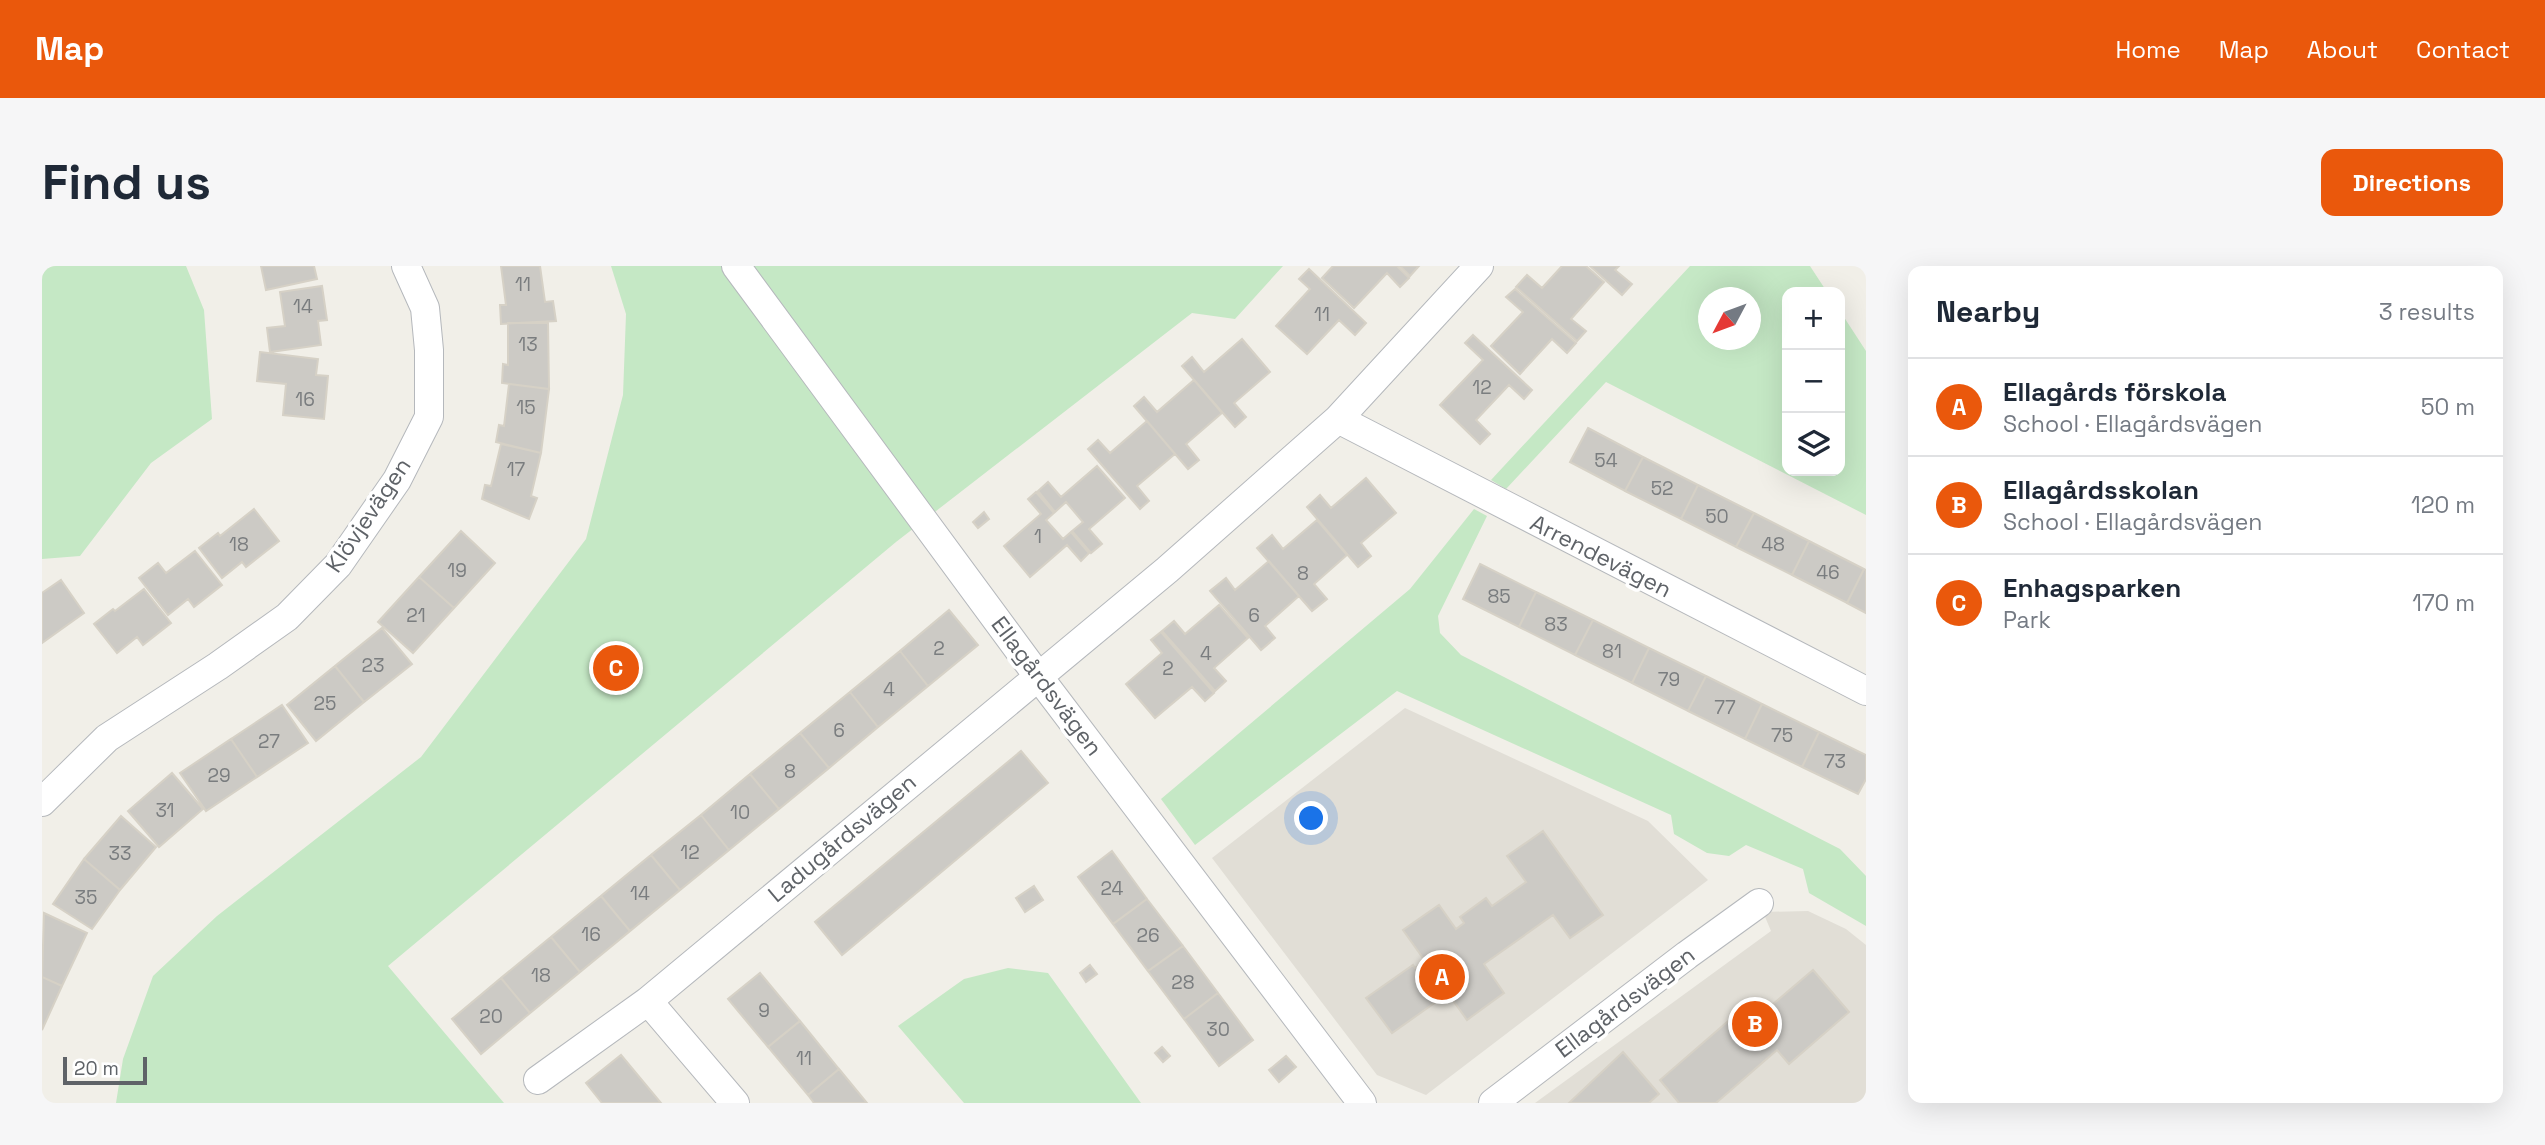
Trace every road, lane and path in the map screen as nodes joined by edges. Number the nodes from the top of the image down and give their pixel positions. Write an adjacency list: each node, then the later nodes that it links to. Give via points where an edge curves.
1 (406, 266): 7 (street, Klövjevägen, via 425,308 429,417 397,480 338,565 287,617 107,737)
2 (736, 266): 5 (street, Ellagårdsvägen)
3 (1479, 266): 4 (street)
4 (1338, 419): 5 (street); 6 (street, Arrendevägen)
5 (1038, 676): 9 (street, Ladugårdsvägen); 12 (street, Ellagårdsvägen)
6 (1866, 691)
7 (42, 802)
8 (1759, 903): 13 (street, Ellagårdsvägen)
9 (648, 1001): 10 (street, Ladugårdsvägen); 11 (street)
10 (538, 1080)
11 (735, 1103)
12 (1363, 1103)
13 (1493, 1103)

